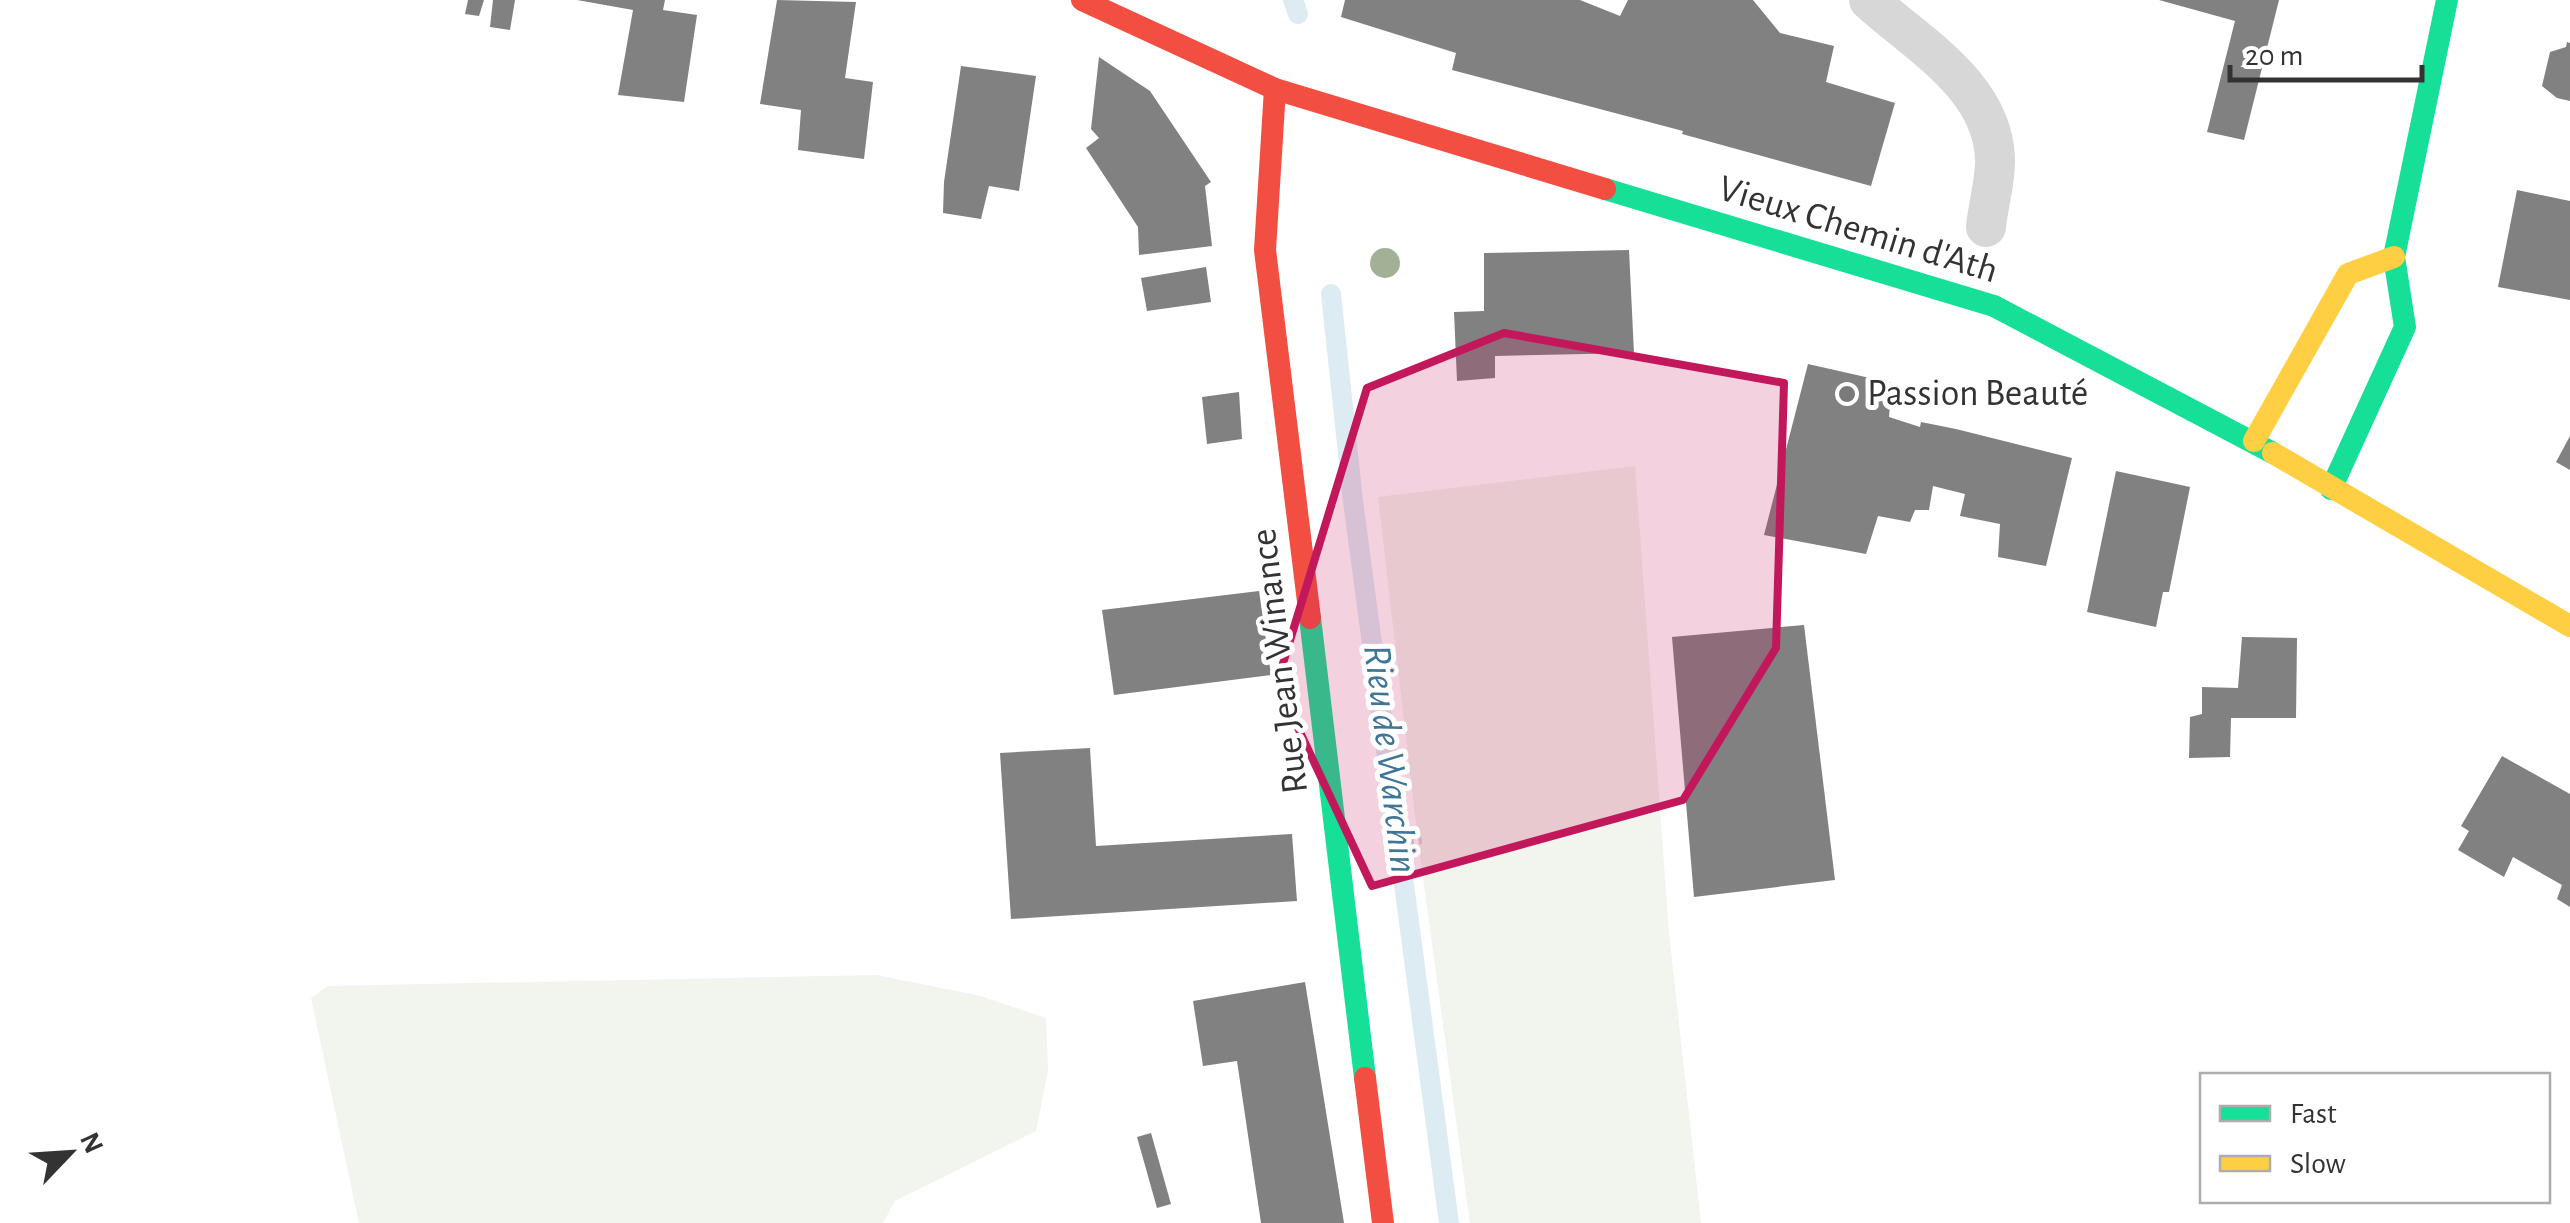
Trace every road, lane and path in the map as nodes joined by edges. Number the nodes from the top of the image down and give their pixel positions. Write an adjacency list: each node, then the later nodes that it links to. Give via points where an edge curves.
1 (1082, 0): 4 (street, Vieux Chemin d'Ath)
2 (1869, 0): 5 (lane, via 1957,74 1986,119 1995,158)
3 (2448, 0): 6 (street)
4 (1275, 89): 7 (street, Vieux Chemin d'Ath, via 1994,306); 10 (street, Rue Jean Winance, via 1266,250)
5 (1986, 227)
6 (2394, 258): 7 (street, via 2348,274); 8 (street, via 2405,327)
7 (2254, 441): 8 (street, Vieux Chemin d'Ath)
8 (2331, 490): 9 (street, Vieux Chemin d'Ath)
9 (2570, 626)
10 (1383, 1223)

